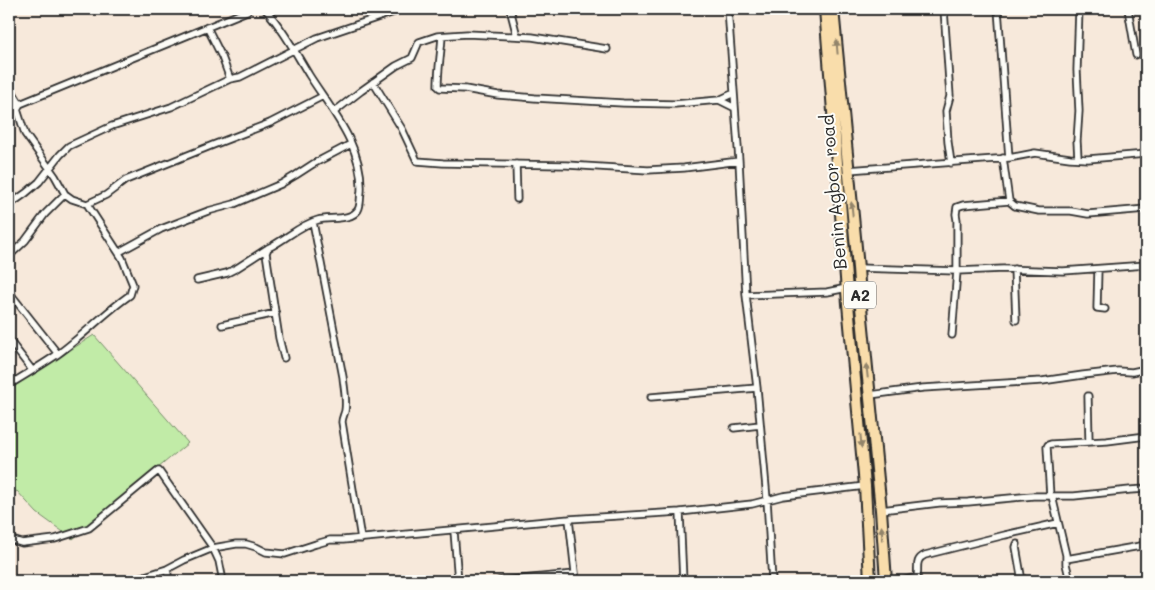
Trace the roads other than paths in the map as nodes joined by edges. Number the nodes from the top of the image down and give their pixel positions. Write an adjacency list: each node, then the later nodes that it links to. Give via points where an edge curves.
1 (249, 9): 12 (street)
2 (265, 9): 16 (street)
3 (403, 9): 16 (street, via 317,38)
4 (510, 9): 14 (street)
5 (728, 9): 21 (street)
6 (825, 9): 53 (highway, Benin Agbor road / A2)
7 (833, 9): 36 (highway, Benin Agbor road / A2, one-way to 7)
8 (944, 9): 33 (street, via 950,96 946,111)
9 (998, 9): 30 (street)
10 (1079, 9): 31 (street)
11 (1128, 9): 17 (street)
12 (207, 27): 18 (street); 24 (street)
13 (442, 36): 14 (street); 19 (street, via 419,42 412,58); 23 (street, via 438,66 440,88 623,103 675,104)
14 (517, 36): 15 (street)
15 (606, 49)
16 (295, 50): 18 (street); 22 (street)
17 (1136, 55)
18 (230, 79): 35 (street, via 171,107 112,126 75,143 60,154)
19 (373, 82): 26 (street); 34 (street, via 417,161)
20 (9, 86): 24 (street)
21 (734, 93): 23 (street); 25 (street)
22 (323, 96): 26 (street); 40 (street, via 270,123 126,180)
23 (719, 100): 25 (street)
24 (19, 106): 27 (street); 35 (street, via 25,134)
25 (736, 108): 32 (street)
26 (334, 112): 28 (street)
27 (9, 113)
28 (351, 144): 43 (street, via 360,173 358,210 345,217); 45 (street, via 281,184 161,229)
29 (1146, 154): 31 (street)
30 (1006, 158): 31 (street, via 1035,153); 33 (street); 39 (street)
31 (1078, 158)
32 (740, 161): 34 (street, via 648,170); 55 (street)
33 (951, 163): 36 (street)
34 (516, 164): 38 (street)
35 (50, 168): 37 (street); 41 (street, via 26,194)
36 (848, 170): 48 (highway, Benin Agbor road / A2, one-way to 36)
37 (64, 194): 40 (street); 46 (street)
38 (517, 199)
39 (1009, 201): 42 (street, via 1015,206 1039,211 1088,214); 51 (street, via 957,208)
40 (87, 204): 45 (street)
41 (9, 205)
42 (1146, 209)
43 (313, 222): 44 (street); 85 (street, via 343,377 346,402 342,422)
44 (268, 248): 52 (street, via 227,273); 57 (street, via 266,256)
45 (119, 252): 62 (street, via 133,285 130,295)
46 (9, 256)
47 (1146, 265): 50 (street)
48 (858, 268): 51 (street); 68 (highway, Benin Agbor road / A2, one-way to 48)
49 (1014, 269): 50 (street); 51 (street); 58 (street)
50 (1098, 269): 56 (street, via 1098,308)
51 (957, 271): 60 (street)
52 (197, 280)
53 (847, 288): 55 (street, via 827,292); 75 (highway, Benin Agbor road / A2, one-way to 75)
54 (9, 292): 62 (street)
55 (746, 295): 67 (street)
56 (1105, 309)
57 (276, 313): 59 (street); 63 (street)
58 (1016, 320)
59 (222, 325)
60 (952, 335)
61 (9, 340): 64 (street)
62 (58, 354): 64 (street)
63 (284, 358)
64 (32, 370): 66 (street)
65 (1146, 370): 68 (street)
66 (9, 385)
67 (758, 388): 70 (street); 71 (street)
68 (870, 395): 79 (highway, Benin Agbor road / A2)
69 (1088, 396): 74 (street)
70 (651, 397)
71 (760, 425): 72 (street); 78 (street)
72 (734, 428)
73 (1146, 436): 74 (street)
74 (1088, 442): 77 (street, via 1048,445)
75 (865, 486): 78 (street); 100 (highway, Benin Agbor road / A2)
76 (1146, 489): 77 (street)
77 (1051, 496): 79 (street); 82 (street)
78 (767, 499): 80 (street, via 752,504); 99 (street)
79 (881, 510): 101 (highway, Benin Agbor road / A2, one-way to 79)
80 (680, 512): 81 (street); 98 (street)
81 (569, 519): 83 (street); 91 (street)
82 (1058, 523): 89 (street); 102 (street, via 925,555 917,562 916,577)
83 (454, 530): 85 (street); 95 (street)
84 (9, 539): 88 (street, via 22,543 54,539 89,528 159,471)
85 (361, 539): 88 (street, via 330,540 285,554 266,552 246,544)
86 (1017, 544): 103 (street)
87 (1146, 545): 89 (street)
88 (213, 548): 90 (street); 94 (street)
89 (1066, 559): 104 (street)
90 (167, 569): 92 (street); 93 (street)
91 (575, 574): 96 (street); 97 (street)
92 (129, 581)
93 (169, 581)
94 (223, 581)
95 (458, 581)
96 (499, 581)
97 (576, 581)
98 (683, 581)
99 (772, 581)
100 (870, 581)
101 (886, 581)
102 (901, 581)
103 (1022, 581)
104 (1070, 581)

